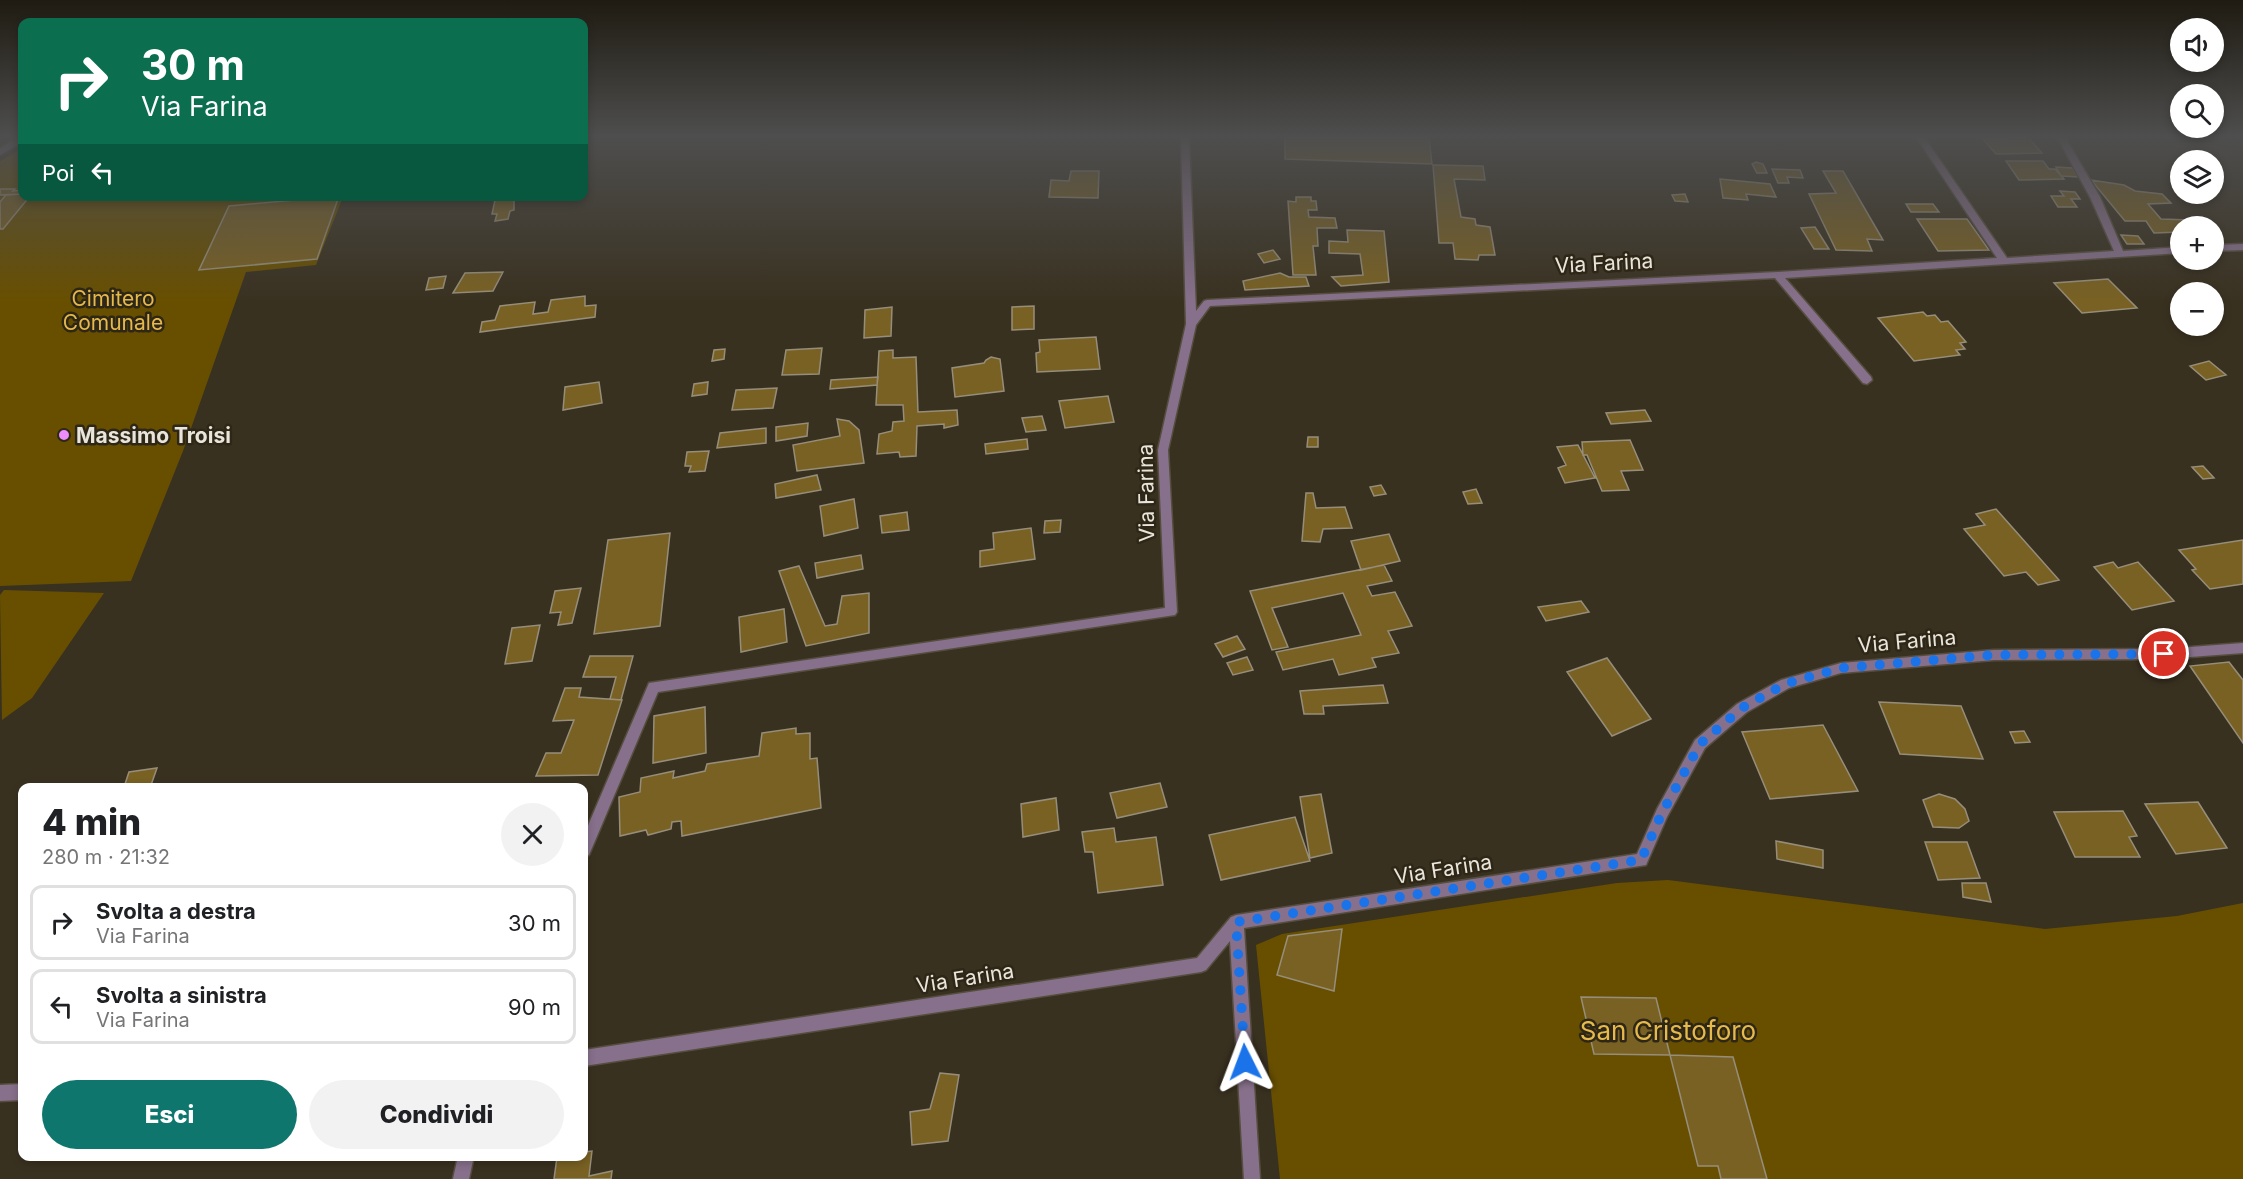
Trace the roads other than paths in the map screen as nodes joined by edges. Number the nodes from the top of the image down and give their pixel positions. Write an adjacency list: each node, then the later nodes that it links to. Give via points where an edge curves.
1 (1187, 192): 10 (street, Via Farina)
2 (1957, 192): 8 (street)
3 (2092, 192): 7 (street)
4 (2243, 247): 5 (street)
5 (2224, 248)
6 (2170, 251): 7 (street, Via Farina)
7 (2120, 254): 8 (street, Via Farina)
8 (2004, 261): 9 (street, Via Farina)
9 (1778, 275): 10 (street, Via Farina, via 1207,303); 11 (street)
10 (1191, 324): 13 (street, Via Farina, via 1163,450 1171,612 654,687)
11 (1867, 380)
12 (2243, 648): 14 (street, Via Farina, via 2164,654 1994,655 1841,668 1785,684 1742,708 1700,744 1641,860)
13 (588, 841)
14 (1236, 922): 15 (street, Via Farina, via 1201,965); 20 (street)
15 (588, 1057)
16 (18, 1092): 17 (street)
17 (0, 1093)
18 (465, 1161): 19 (street)
19 (461, 1179)
20 (1252, 1179)

